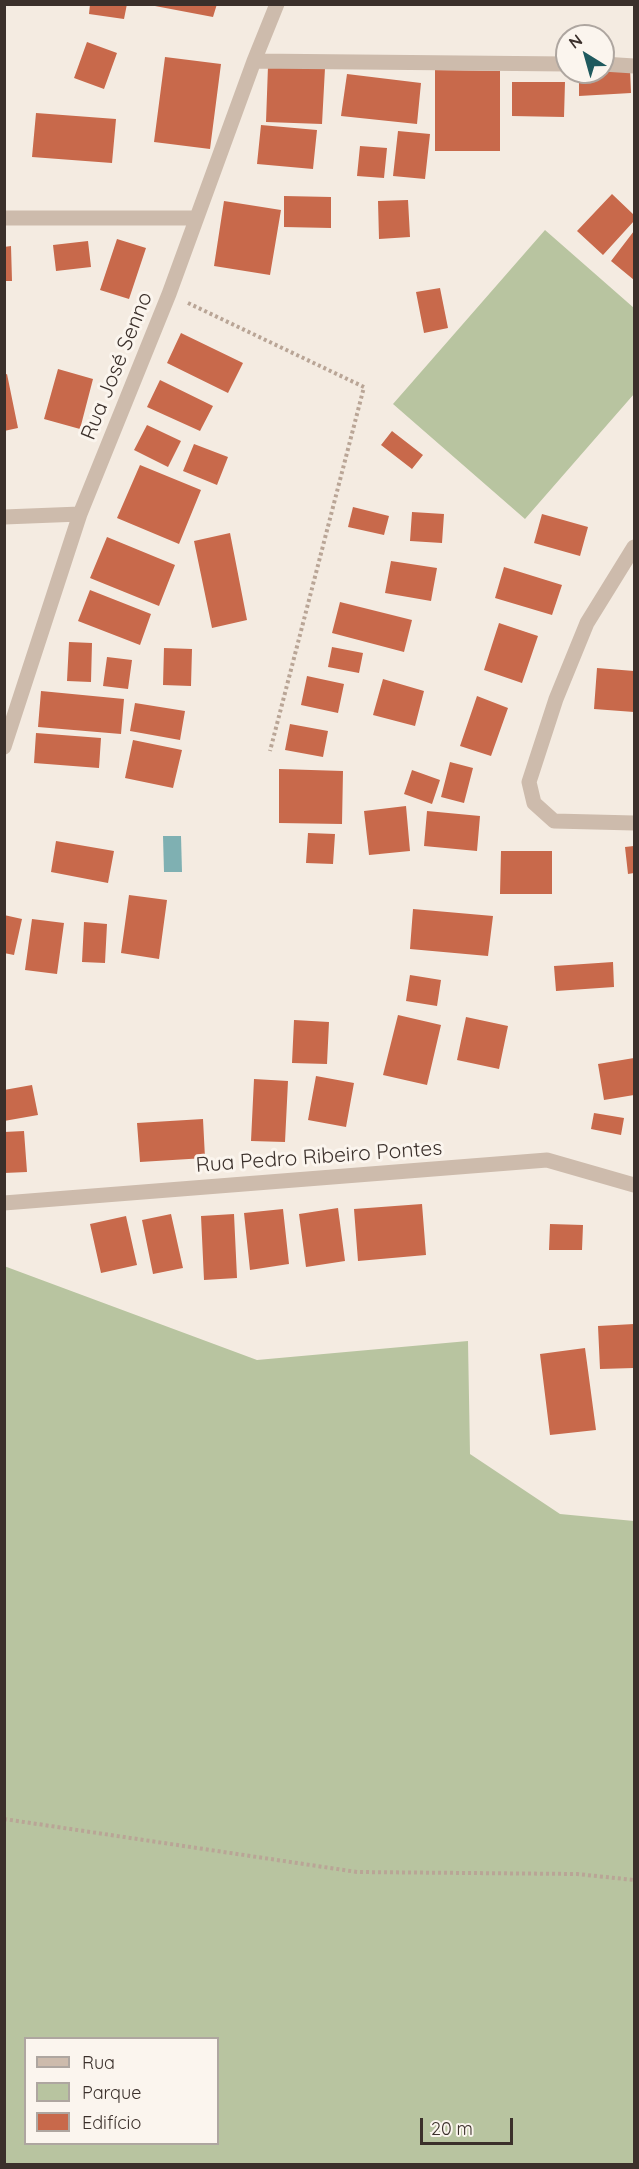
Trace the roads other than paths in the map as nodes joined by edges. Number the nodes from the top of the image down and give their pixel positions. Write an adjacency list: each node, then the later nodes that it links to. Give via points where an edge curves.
1 (277, 4): 2 (street, Rua José Senno)
2 (254, 61): 3 (street); 7 (street, Rua José Senno)
3 (555, 64)
4 (615, 65): 5 (street)
5 (634, 66)
6 (4, 218): 7 (street)
7 (196, 219): 8 (street, Rua José Senno)
8 (80, 514): 9 (street); 11 (street, Rua José Senno)
9 (4, 517)
10 (634, 547): 12 (street, via 587,623 556,699 529,782 534,803 554,821)
11 (4, 747)
12 (634, 822)
13 (634, 1185): 14 (street, Rua Pedro Ribeiro Pontes, via 547,1161)
14 (4, 1203)

